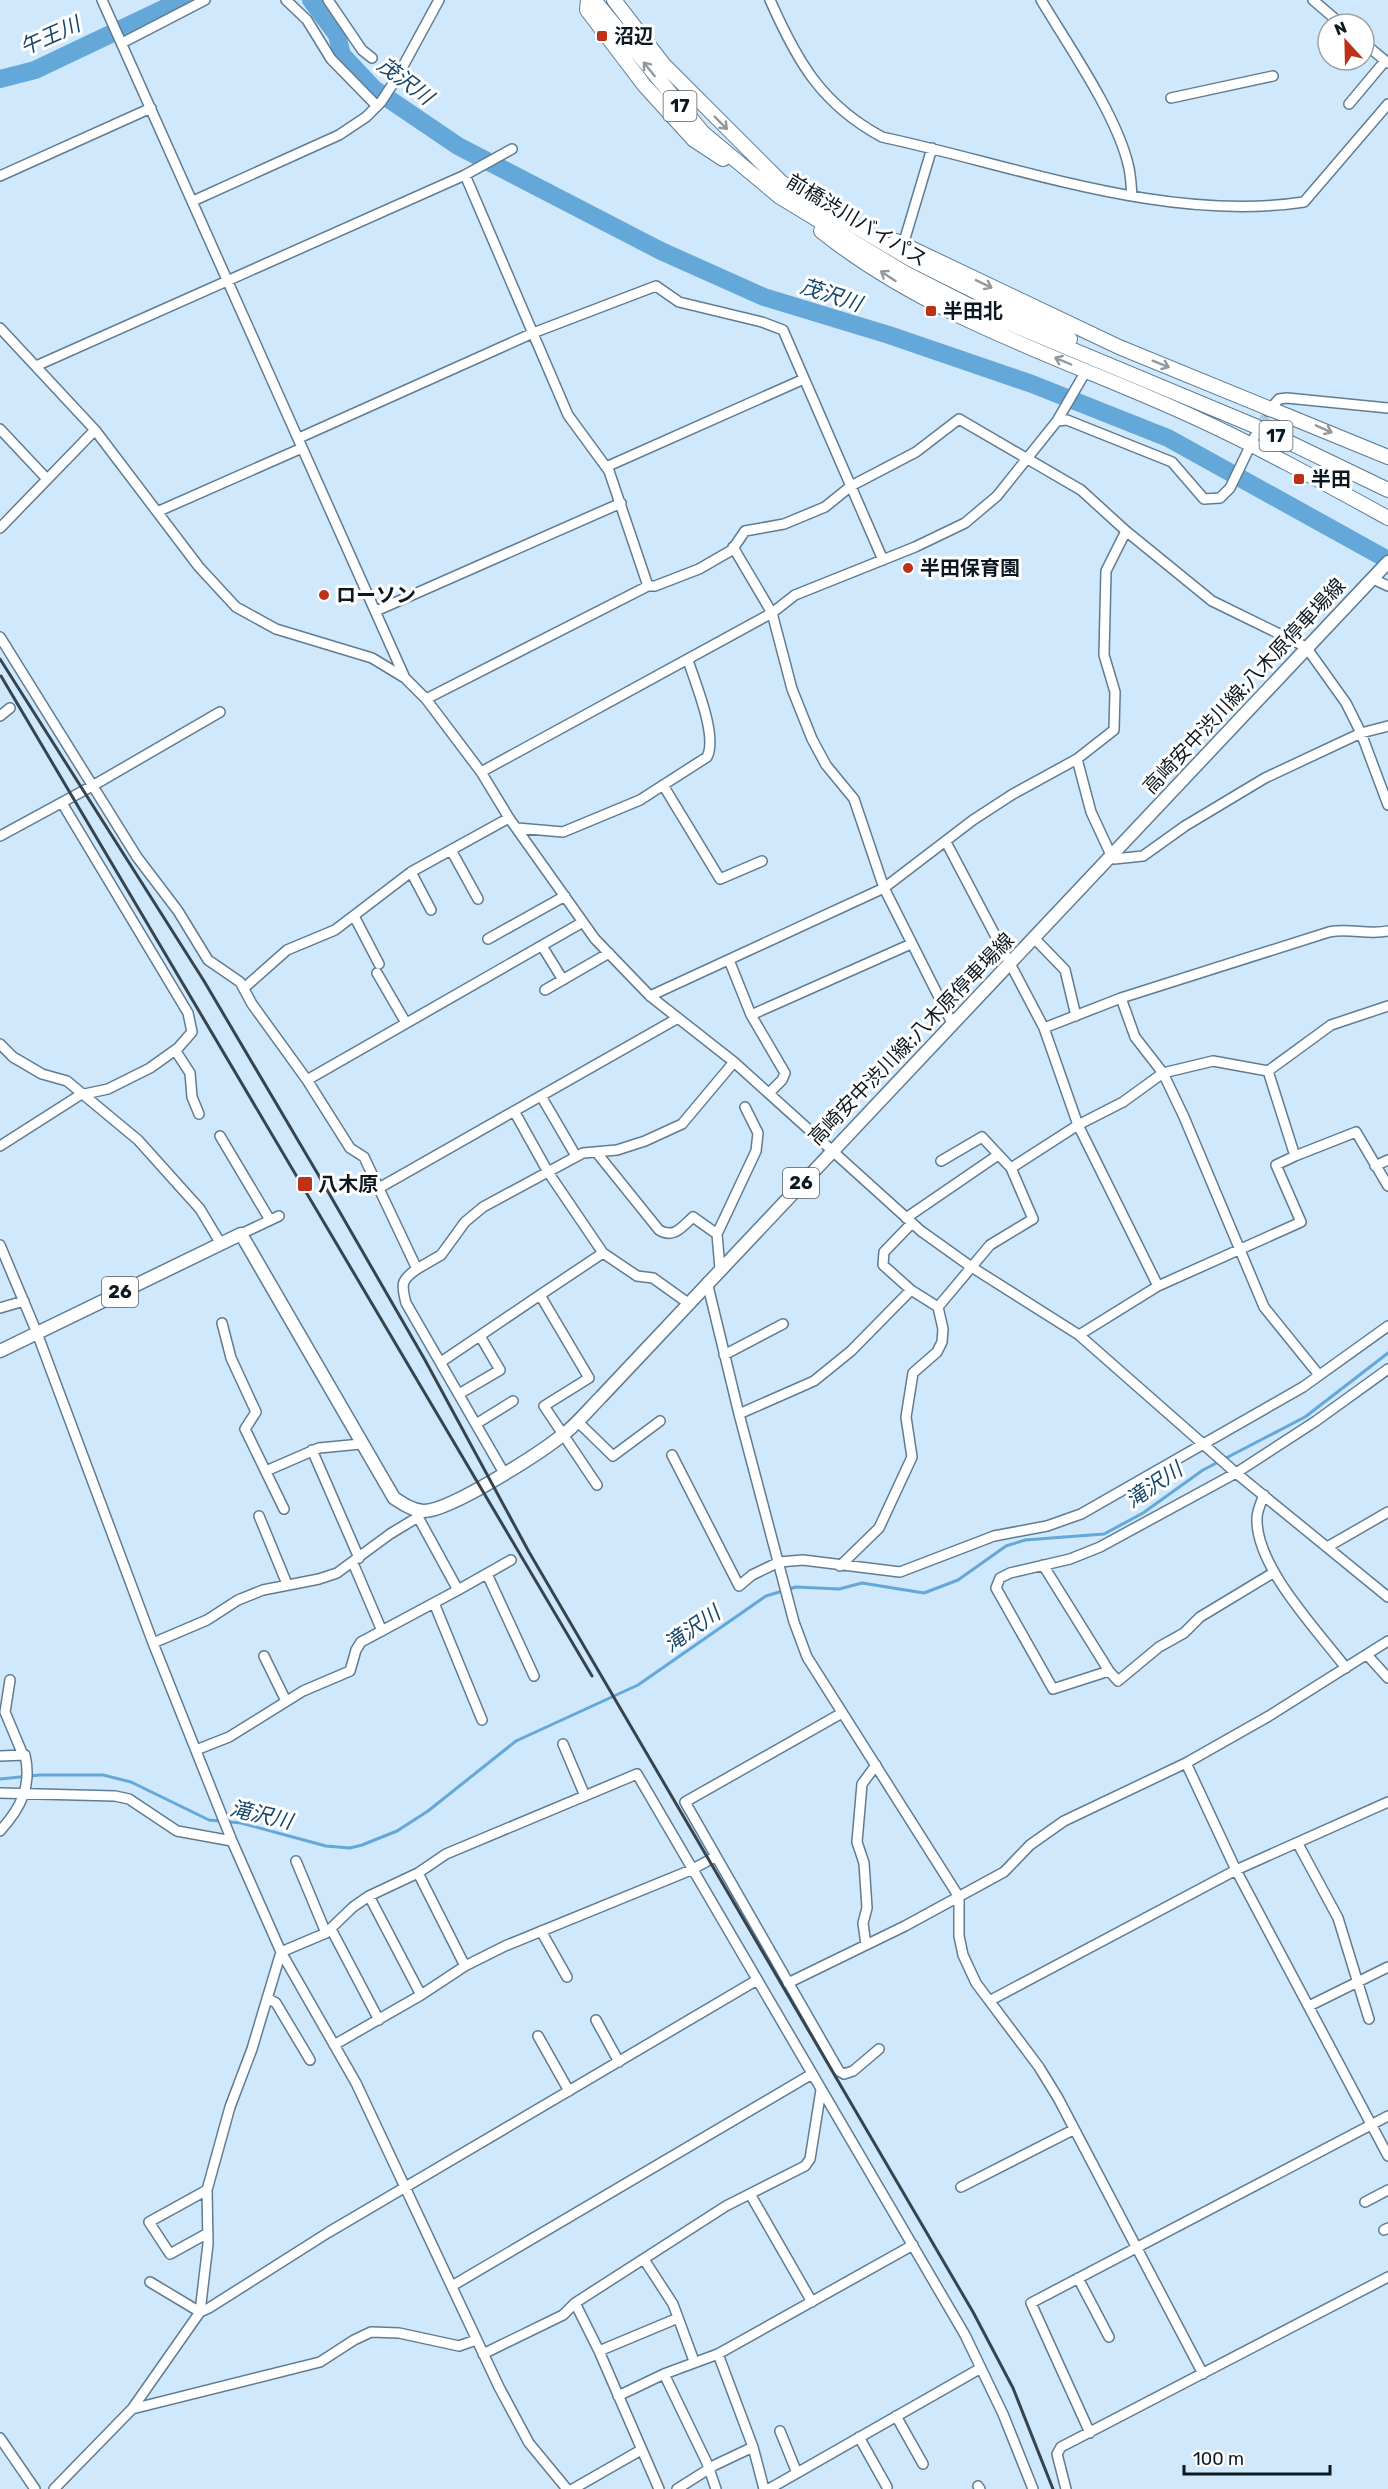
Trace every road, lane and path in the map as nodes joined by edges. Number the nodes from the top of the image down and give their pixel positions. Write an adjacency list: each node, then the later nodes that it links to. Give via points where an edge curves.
1 (102, 0): 13 (street)
2 (205, 0): 13 (street)
3 (286, 0): 18 (street, via 307,20 331,59)
4 (328, 0): 14 (street, via 362,50)
5 (439, 0): 18 (street)
6 (588, 0): 26 (highway, via 587,10 604,33 694,140)
7 (594, 0): 26 (highway, 前橋渋川バイパス / 17, one-way to 7, via 703,133)
8 (614, 0): 27 (highway, 前橋渋川バイパス / 17, one-way to 27, via 664,65)
9 (770, 0): 22 (street, via 801,66 825,94 882,137)
10 (1041, 0): 28 (street, via 1114,128 1128,163)
11 (1313, 0): 12 (street)
12 (1327, 12)
13 (120, 40): 21 (street)
14 (372, 58)
15 (1387, 62): 19 (street)
16 (1273, 76): 17 (street)
17 (1171, 98)
18 (379, 104): 30 (street, via 339,135)
19 (1350, 104)
20 (1388, 104): 28 (street, via 1304,202 1269,207)
21 (151, 108): 25 (street); 30 (street)
22 (932, 148): 28 (street); 31 (street)
23 (511, 151): 24 (street)
24 (465, 175): 32 (street); 34 (street)
25 (0, 176)
26 (760, 182): 29 (highway, 前橋渋川バイパス / 17)
27 (781, 183): 31 (highway, 17); 38 (highway, 前橋渋川バイパス / 17, via 912,260)
28 (1132, 196)
29 (780, 197): 36 (highway, 17, one-way to 29, via 932,303 833,240); 38 (highway, 前橋渋川バイパス / 17, via 905,273 982,312)
30 (193, 201): 32 (street)
31 (903, 245): 40 (highway, 17, one-way to 40, via 1119,347)
32 (227, 282): 35 (street); 44 (street)
33 (0, 328): 35 (street)
34 (533, 333): 37 (street, via 656,286 679,302 783,330); 44 (street); 48 (street, via 568,415)
35 (36, 366): 43 (street)
36 (1086, 371): 41 (street); 45 (highway, 17)
37 (804, 379): 48 (street); 50 (street)
38 (1163, 387): 51 (highway, 前橋渋川バイパス / 17)
39 (1388, 408): 40 (street, via 1287,398 1279,399)
40 (1269, 409): 47 (highway, 17, one-way to 47)
41 (1057, 421): 45 (street, via 1067,420 1172,462 1204,499 1220,498 1230,488); 46 (street)
42 (0, 429): 49 (street)
43 (95, 430): 49 (street); 53 (street)
44 (301, 443): 53 (street); 63 (street)
45 (1250, 446): 54 (highway, 17)
46 (1026, 456): 50 (street, via 959,419 916,452); 56 (street, via 1081,490); 58 (street, via 997,496 965,523)
47 (1388, 457)
48 (606, 467): 52 (street)
49 (47, 479): 55 (street)
50 (851, 486): 57 (street, via 825,507 784,524 745,531); 58 (street)
51 (1388, 490)
52 (621, 503): 61 (street); 63 (street)
53 (159, 511): 68 (street, via 199,567 236,607 276,629 372,658)
54 (1388, 518)
55 (0, 528)
56 (1126, 531): 66 (street, via 1212,601); 75 (street, via 1106,571 1104,655 1115,692 1114,730)
57 (734, 547): 61 (street, via 699,569); 64 (street)
58 (884, 560): 64 (street, via 795,594)
59 (1385, 565): 60 (main road, 高崎安中渋川線;八木原停車場線 / 26)
60 (1372, 579): 62 (street); 66 (main road, 高崎安中渋川線;八木原停車場線 / 26)
61 (648, 586): 69 (street)
62 (1388, 586)
63 (376, 611): 68 (street)
64 (772, 613): 67 (street); 89 (street, via 792,688 812,739 826,765 854,799)
65 (0, 637): 77 (street)
66 (1306, 647): 74 (street, via 1346,703); 86 (main road, 高崎安中渋川線;八木原停車場線 / 26)
67 (688, 660): 76 (street); 78 (street, via 711,748 707,757)
68 (405, 678): 69 (street)
69 (426, 699): 76 (street)
70 (10, 708): 72 (street)
71 (220, 712): 77 (street)
72 (0, 716)
73 (1388, 726): 74 (street)
74 (1361, 733): 80 (street); 86 (street, via 1265,778 1143,856 1125,860)
75 (1077, 759): 84 (street, via 1012,794); 86 (street, via 1091,812)
76 (481, 772): 81 (street)
77 (94, 785): 79 (street); 104 (street, via 137,857 178,911 208,960)
78 (663, 785): 82 (street, via 640,800 563,832); 87 (street, via 720,879)
79 (62, 803): 83 (street); 116 (street, via 188,1013 192,1032)
80 (1388, 805)
81 (509, 818): 82 (street); 85 (street)
82 (517, 828): 90 (street)
83 (0, 836)
84 (946, 842): 89 (street); 102 (street)
85 (451, 850): 88 (street); 91 (street)
86 (1111, 855): 96 (main road, 高崎安中渋川線;八木原停車場線 / 26)
87 (762, 861)
88 (411, 872): 92 (street); 93 (street)
89 (884, 888): 98 (street); 101 (street)
90 (565, 896): 94 (street); 97 (street)
91 (478, 899)
92 (431, 910)
93 (354, 916): 104 (street, via 335,930 287,950); 112 (street)
94 (583, 922): 99 (street); 100 (street)
95 (1388, 931): 107 (street, via 1329,932)
96 (1034, 938): 102 (main road, 高崎安中渋川線;八木原停車場線 / 26); 110 (street, via 1065,970)
97 (488, 939)
98 (911, 944): 109 (street); 113 (street)
99 (542, 946): 103 (street); 112 (street)
100 (609, 953): 103 (street); 106 (street)
101 (729, 960): 106 (street); 109 (street)
102 (1009, 965): 113 (main road, 高崎安中渋川線;八木原停車場線 / 26); 114 (street)
103 (563, 980): 105 (street)
104 (244, 988): 120 (street)
105 (545, 990)
106 (650, 996): 111 (street)
107 (1121, 998): 110 (street); 119 (street, via 1135,1037)
108 (1388, 1006): 118 (street, via 1331,1025)
109 (751, 1015): 121 (street, via 785,1072)
110 (1076, 1016): 114 (street)
111 (678, 1018): 117 (street); 123 (street)
112 (406, 1023): 120 (street)
113 (953, 1025): 130 (main road, 高崎安中渋川線;八木原停車場線 / 26)
114 (1044, 1028): 127 (street)
115 (0, 1044): 122 (street, via 13,1057 42,1074 67,1081)
116 (175, 1050): 122 (street, via 108,1089); 126 (street, via 190,1073 192,1097)
117 (734, 1062): 121 (street); 131 (street, via 682,1124 645,1141)
118 (1268, 1071): 119 (street, via 1213,1061); 134 (street)
119 (1163, 1073): 127 (street, via 1123,1102); 149 (street)
120 (307, 1080): 141 (street, via 350,1148 364,1157)
121 (769, 1093): 130 (street)
122 (80, 1095): 129 (street); 147 (street, via 138,1140 200,1209)
123 (541, 1096): 125 (street); 133 (street)
124 (745, 1107): 146 (street, via 758,1133 756,1151)
125 (514, 1111): 139 (street); 141 (street)
126 (199, 1114)
127 (1078, 1125): 138 (street); 155 (street)
128 (220, 1136): 143 (street)
129 (0, 1146)
130 (832, 1150): 144 (street); 153 (main road, 高崎安中渋川線;八木原停車場線 / 26)
131 (597, 1153): 133 (street); 146 (street, via 659,1230 675,1233 693,1217)
132 (998, 1155): 136 (street, via 982,1137); 138 (street); 144 (street)
133 (576, 1156): 139 (street)
134 (1295, 1156): 137 (street, via 1356,1132); 149 (street, via 1276,1165 1300,1222)
135 (1388, 1160): 137 (street)
136 (941, 1161)
137 (1375, 1166): 140 (street)
138 (1011, 1167): 151 (street, via 1033,1219 990,1245)
139 (548, 1172): 150 (street); 152 (street, via 483,1206 465,1222 441,1255)
140 (1388, 1186)
141 (379, 1188): 152 (street)
142 (279, 1216): 143 (street)
143 (270, 1220): 145 (street)
144 (909, 1221): 151 (street); 156 (street, via 884,1252 883,1265)
145 (241, 1234): 147 (main road, 26); 180 (main road)
146 (717, 1234): 153 (street)
147 (220, 1244): 165 (main road, 26)
148 (0, 1245): 158 (street)
149 (1238, 1249): 155 (street); 172 (street, via 1264,1307)
150 (603, 1252): 157 (street); 159 (street, via 637,1276 653,1278)
151 (970, 1266): 160 (street); 166 (street)
152 (417, 1269): 170 (street, via 401,1285 406,1303)
153 (720, 1269): 154 (main road, 高崎安中渋川線;八木原停車場線 / 26)
154 (707, 1282): 159 (main road, 高崎安中渋川線;八木原停車場線 / 26); 169 (street)
155 (1158, 1286): 166 (street)
156 (911, 1290): 160 (street); 175 (street, via 851,1351 814,1381)
157 (540, 1295): 167 (street); 179 (street, via 589,1378 543,1406)
158 (24, 1301): 161 (street); 165 (street)
159 (688, 1303): 176 (main road, 高崎安中渋川線;八木原停車場線 / 26)
160 (938, 1307): 198 (street, via 942,1342 937,1352 913,1373 906,1417 912,1457 879,1528)
161 (0, 1308)
162 (222, 1323): 184 (street, via 231,1358 256,1412 245,1428)
163 (783, 1324): 169 (street)
164 (1388, 1326): 172 (street)
165 (37, 1333): 168 (main road, 26); 207 (street)
166 (1079, 1335): 181 (street)
167 (480, 1336): 170 (street); 173 (street, via 500,1370)
168 (0, 1351)
169 (724, 1355): 175 (street)
170 (441, 1362): 173 (street)
171 (1388, 1369): 186 (street)
172 (1318, 1375): 181 (street, via 1303,1388)
173 (459, 1394): 178 (street)
174 (513, 1401): 178 (street)
175 (739, 1414): 196 (street)
176 (577, 1421): 177 (street, via 616,1456); 179 (main road, 高崎安中渋川線;八木原停車場線 / 26)
177 (660, 1421)
178 (476, 1424): 185 (street)
179 (563, 1434): 185 (main road, 高崎安中渋川線;八木原停車場線 / 26); 187 (street)
180 (361, 1444): 182 (street); 191 (main road, via 394,1498)
181 (1206, 1444): 186 (street); 198 (street, via 1081,1514 1047,1526 994,1536 900,1572)
182 (312, 1450): 184 (street); 194 (street)
183 (672, 1455): 196 (street, via 739,1586)
184 (267, 1471): 189 (street)
185 (504, 1473): 191 (main road, 高崎安中渋川線;八木原停車場線 / 26, via 441,1508)
186 (1236, 1473): 188 (street); 197 (street, via 1100,1548)
187 (597, 1485)
188 (1264, 1496): 193 (street); 199 (street, via 1257,1516 1258,1529)
189 (284, 1509)
190 (1388, 1512): 193 (street)
191 (419, 1514): 194 (street); 202 (street)
192 (259, 1516): 201 (street)
193 (1329, 1546): 203 (street)
194 (356, 1560): 201 (street, via 319,1579); 205 (street)
195 (511, 1560): 200 (street)
196 (779, 1562): 198 (street, via 803,1560); 216 (street, via 801,1644)
197 (1043, 1565): 211 (street); 211 (street, via 1010,1573 1000,1578 996,1588 1053,1689)
198 (840, 1566)
199 (1273, 1573): 210 (street); 211 (street, via 1200,1617 1184,1634 1159,1647 1118,1680)
200 (487, 1574): 202 (street); 212 (street)
201 (287, 1584): 207 (street, via 238,1600 207,1620)
202 (458, 1590): 204 (street)
203 (1388, 1597)
204 (434, 1603): 205 (street); 217 (street)
205 (382, 1631): 215 (street, via 357,1646 350,1671)
206 (1388, 1641): 209 (street)
207 (153, 1643): 219 (street)
208 (264, 1656): 215 (street)
209 (1368, 1656): 210 (street); 213 (street)
210 (1347, 1668): 222 (street)
211 (1109, 1671)
212 (534, 1676)
213 (1388, 1678)
214 (10, 1680): 220 (street, via 4,1712)
215 (286, 1701): 219 (street, via 229,1737)
216 (842, 1713): 223 (street); 231 (street, via 685,1802)
217 (482, 1720)
218 (563, 1744): 226 (street)
219 (196, 1750): 229 (street)
220 (23, 1755): 221 (street); 224 (street, via 27,1766)
221 (0, 1756)
222 (1186, 1763): 234 (street); 237 (street, via 1064,1821 1030,1845 1004,1872)
223 (876, 1765): 237 (street); 240 (street, via 862,1784 857,1842 864,1863)
224 (26, 1789): 225 (street); 228 (street, via 16,1813); 229 (street, via 129,1799 177,1831)
225 (0, 1792)
226 (585, 1796): 233 (street, via 637,1774); 235 (street, via 446,1854)
227 (1388, 1802): 230 (street)
228 (0, 1831)
229 (232, 1841): 241 (street)
230 (1298, 1844): 234 (street); 245 (street, via 1338,1918)
231 (715, 1857): 233 (street); 247 (street)
232 (296, 1861): 238 (street)
233 (691, 1870): 239 (street); 246 (street)
234 (1236, 1870): 250 (street); 251 (street)
235 (418, 1873): 236 (street); 242 (street)
236 (369, 1896): 238 (street); 248 (street)
237 (959, 1897): 240 (street); 250 (street, via 963,1955 976,1983)
238 (328, 1931): 241 (street); 253 (street)
239 (541, 1931): 242 (street); 244 (street)
240 (866, 1945): 247 (street)
241 (281, 1952): 249 (street); 256 (street)
242 (465, 1966): 248 (street)
243 (1388, 1967): 245 (street)
244 (567, 1977)
245 (1358, 1979): 251 (street); 252 (street)
246 (756, 1980): 259 (street); 260 (street)
247 (788, 1983): 257 (street, via 839,2071 853,2071)
248 (421, 1995): 253 (street)
249 (267, 1998): 258 (street, via 276,2003); 269 (street)
250 (991, 2000): 265 (street, via 1039,2067)
251 (1309, 2006): 264 (street)
252 (1369, 2019)
253 (378, 2020): 256 (street)
254 (596, 2020): 259 (street)
255 (538, 2036): 262 (street)
256 (334, 2045): 268 (street, via 357,2083)
257 (879, 2049)
258 (310, 2060)
259 (619, 2062): 262 (street)
260 (812, 2074): 261 (street); 280 (street)
261 (821, 2090): 271 (street, via 810,2158 805,2166); 274 (street)
262 (569, 2091): 268 (street)
263 (1388, 2116): 264 (street)
264 (1370, 2123): 266 (street); 275 (street)
265 (1073, 2130): 267 (street); 275 (street)
266 (1388, 2156)
267 (961, 2187)
268 (406, 2188): 280 (street); 283 (street)
269 (207, 2190): 273 (street); 273 (street, via 149,2222 170,2253)
270 (1388, 2190): 272 (street)
271 (750, 2194): 276 (street); 281 (street)
272 (1365, 2202)
273 (208, 2233): 283 (street)
274 (913, 2245): 281 (street); 291 (street)
275 (1135, 2247): 278 (street); 293 (street)
276 (645, 2261): 282 (street); 284 (street)
277 (1388, 2277): 293 (street)
278 (1078, 2278): 285 (street); 298 (street, via 1031,2303)
279 (150, 2282): 283 (street)
280 (452, 2286): 286 (street)
281 (812, 2302): 289 (street)
282 (575, 2303): 287 (street); 288 (street, via 563,2315)
283 (200, 2312): 295 (street)
284 (678, 2318): 287 (street); 290 (street)
285 (1109, 2337)
286 (476, 2340): 288 (street); 295 (street, via 459,2346 399,2333 371,2332 320,2362)
287 (600, 2351): 294 (street)
288 (483, 2354): 309 (street, via 529,2443)
289 (718, 2354): 290 (street); 301 (street)
290 (694, 2361): 292 (street)
291 (981, 2368): 296 (street); 316 (street)
292 (664, 2374): 294 (street); 304 (street)
293 (1203, 2374): 298 (street)
294 (618, 2396): 302 (street)
295 (132, 2409): 308 (street)
296 (896, 2416): 299 (street); 303 (street)
297 (780, 2431): 305 (street)
298 (1090, 2433): 317 (street, via 1061,2447 1057,2454)
299 (859, 2437): 305 (street); 306 (street)
300 (0, 2438): 307 (street)
301 (753, 2447): 304 (street); 314 (street)
302 (641, 2450): 310 (street); 311 (street)
303 (923, 2464)
304 (708, 2471): 312 (street); 313 (street)
305 (797, 2473): 315 (street)
306 (887, 2487)
307 (35, 2489)
308 (54, 2489)
309 (567, 2489)
310 (573, 2489)
311 (659, 2489)
312 (677, 2489)
313 (716, 2489)
314 (764, 2489)
315 (769, 2489)
316 (1033, 2489)
317 (1066, 2489)

